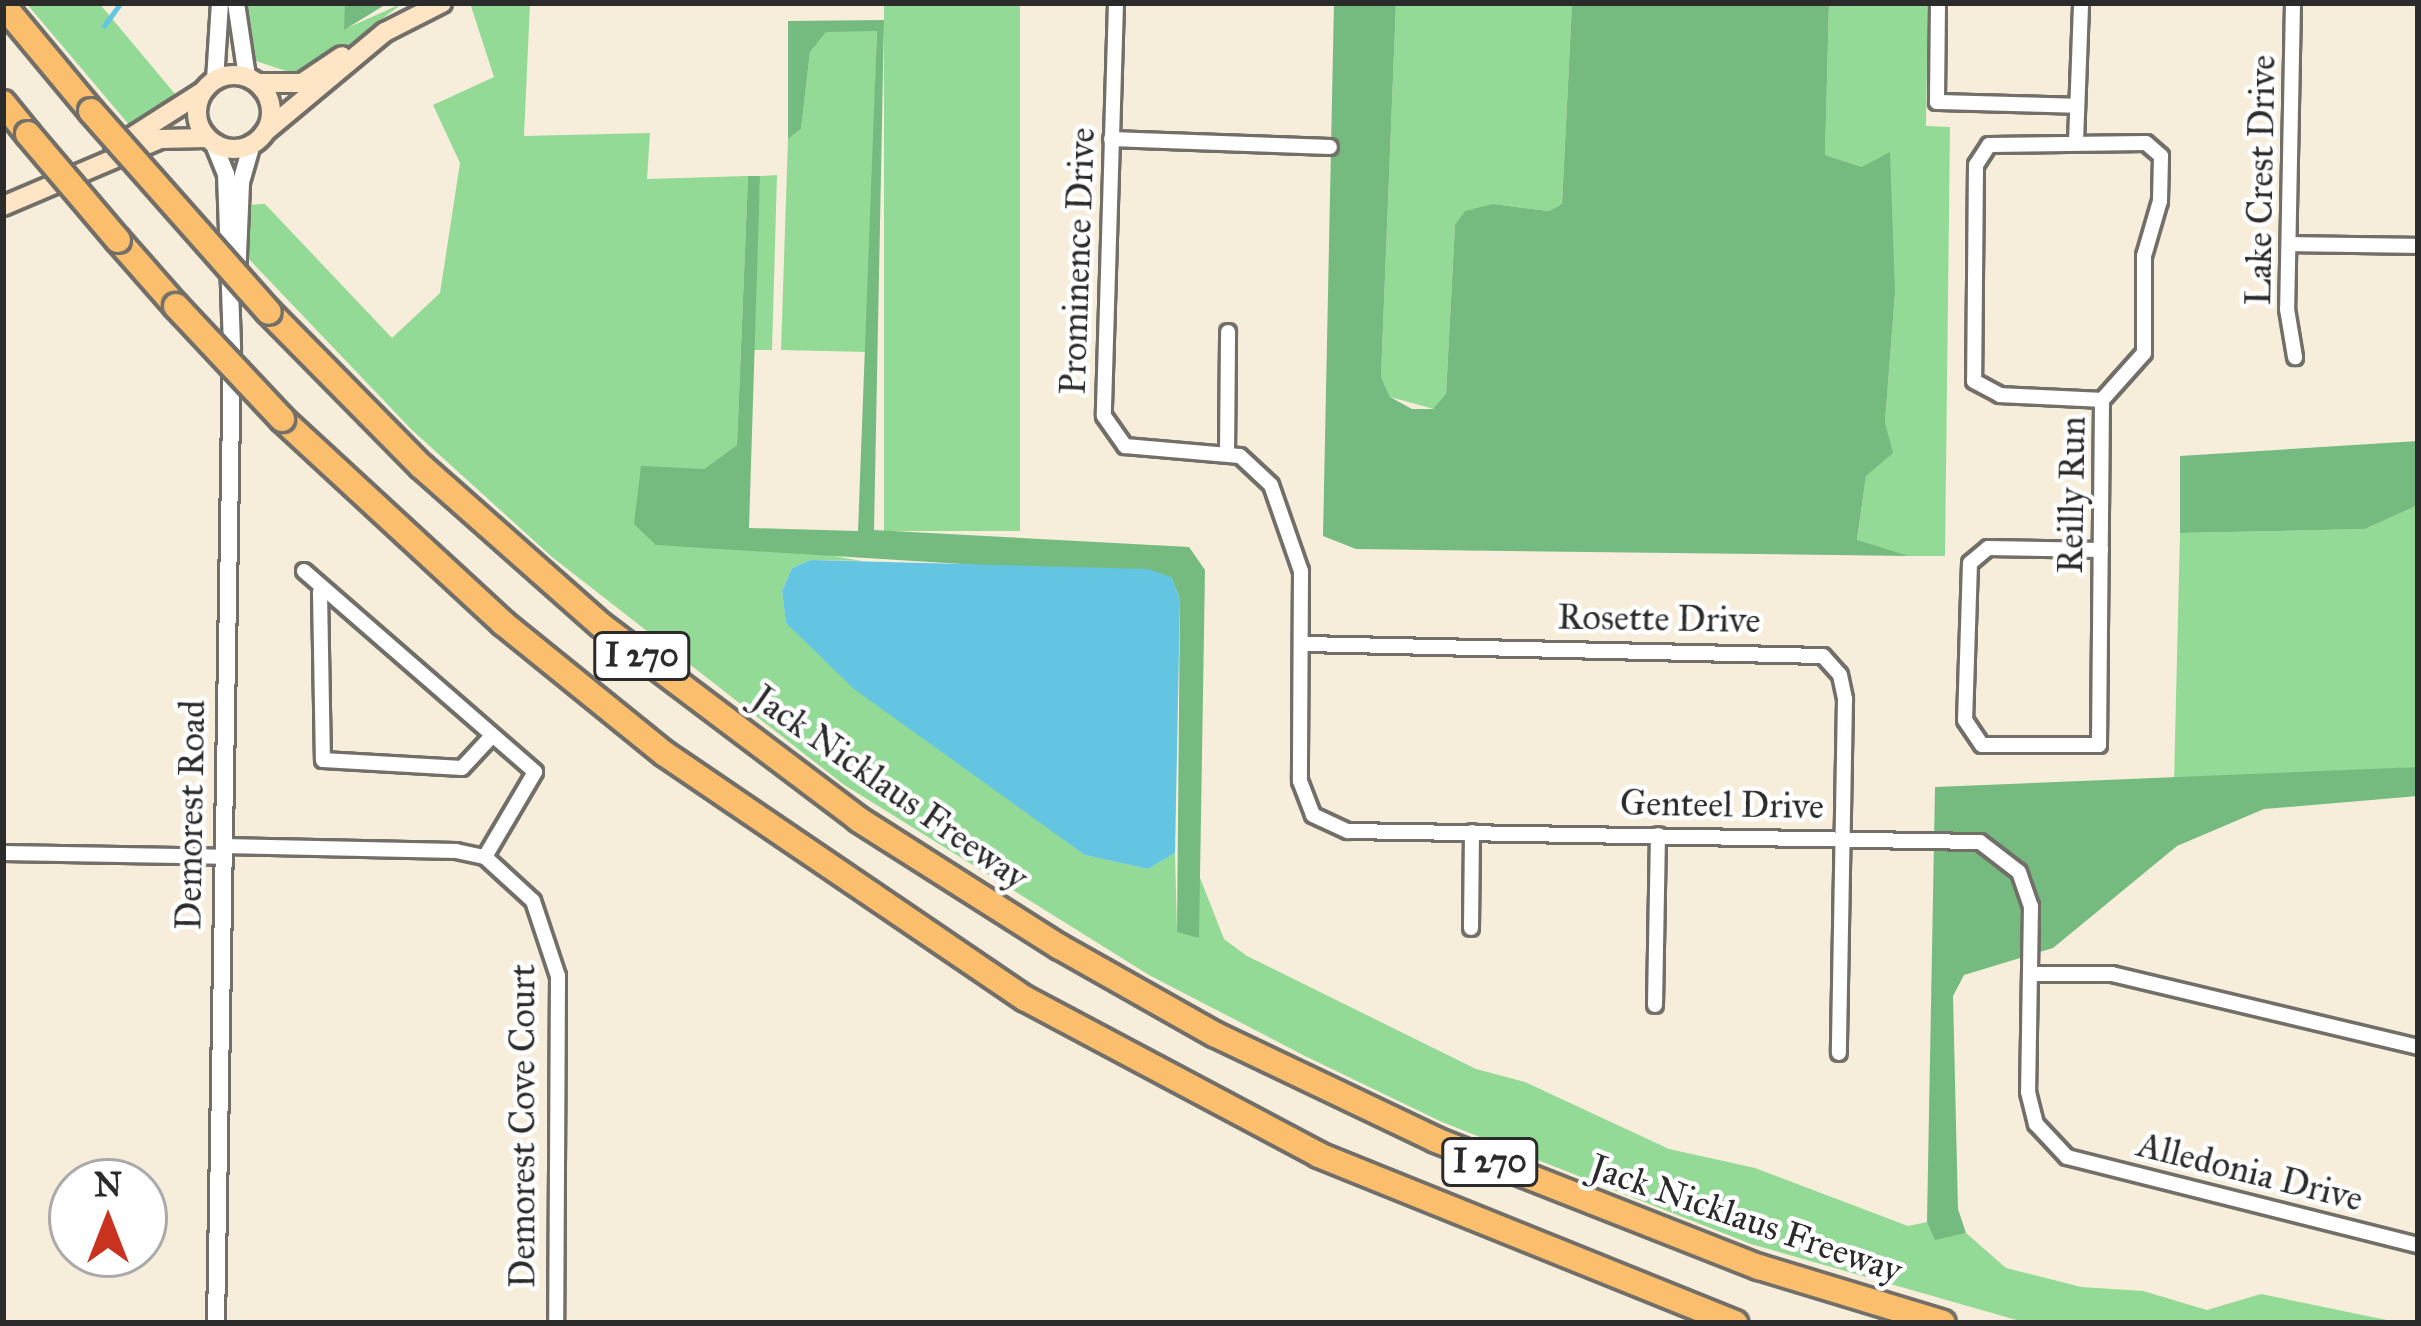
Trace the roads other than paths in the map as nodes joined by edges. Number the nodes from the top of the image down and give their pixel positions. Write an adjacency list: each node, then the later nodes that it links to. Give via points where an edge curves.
1 (220, 3): 11 (street)
2 (236, 3): 10 (street)
3 (442, 3): 9 (main road)
4 (1116, 3): 15 (street, Prominence Drive)
5 (1938, 3): 13 (street, via 1937,102)
6 (2081, 3): 13 (street)
7 (2293, 3): 21 (street, Lake Crest Drive)
8 (3, 5): 49 (highway, Jack Nicklaus Freeway / I 270, bridge, via 269,312 421,466 601,625 858,819 1214,1034 1436,1140 1759,1267)
9 (378, 38): 10 (main road, via 305,82); 14 (main road)
10 (253, 80): 11 (main road); 14 (main road, via 271,104)
11 (209, 86): 16 (main road, via 197,118); 19 (main road)
12 (3, 103): 48 (highway, I 270, bridge, via 282,419 503,623 664,754 1026,999 1319,1155)
13 (2077, 106): 17 (street)
14 (259, 138): 16 (main road); 23 (street, Demorest Road, via 241,182)
15 (1111, 139): 18 (street); 27 (street, Prominence Drive, via 1108,428 1137,451)
16 (210, 140): 19 (main road, via 167,137); 23 (street, Demorest Road, via 226,174)
17 (2075, 142): 26 (street, Reilly Run, via 2146,143 2161,156 2161,201 2144,256 2144,353); 26 (street, via 2004,142 1979,153 1972,365 1984,391)
18 (1330, 147)
19 (92, 166): 20 (main road)
20 (3, 206)
21 (2290, 244): 22 (street); 25 (street, Lake Crest Drive)
22 (2418, 247)
23 (231, 309): 36 (street, Demorest Road)
24 (1228, 332): 27 (street)
25 (2295, 357)
26 (2102, 400): 28 (street, Reilly Run)
27 (1227, 454): 31 (street, via 1253,463 1271,484 1300,571)
28 (2101, 550): 28 (street, Reilly Run, via 2099,745 1982,745 1969,734 1970,563 1988,548)
29 (304, 572): 30 (street)
30 (320, 592): 32 (street); 32 (street, via 323,760 462,768)
31 (1305, 644): 33 (street, Genteel Drive, via 1300,781 1313,815 1348,831); 35 (street, Rosette Drive, via 1823,656 1844,686)
32 (489, 739): 38 (street, via 535,772)
33 (1472, 832): 34 (street, Genteel Drive); 39 (street)
34 (1658, 835): 35 (street, Genteel Drive); 41 (street)
35 (1843, 837): 40 (street, Genteel Drive, via 1966,838 2008,859 2031,906); 43 (street)
36 (223, 851): 37 (street); 38 (street); 46 (street, Demorest Road)
37 (3, 854)
38 (485, 857): 47 (street, Demorest Cove Court, via 533,901 558,976)
39 (1471, 928)
40 (2030, 974): 42 (street, via 2112,974); 44 (street, Genteel Drive, via 2029,1092 2036,1124)
41 (1655, 1005)
42 (2418, 1047)
43 (1839, 1053)
44 (2067, 1157): 45 (street, Alledonia Drive)
45 (2418, 1245)
46 (216, 1323)
47 (556, 1323)
48 (1735, 1323)
49 (1943, 1323)

